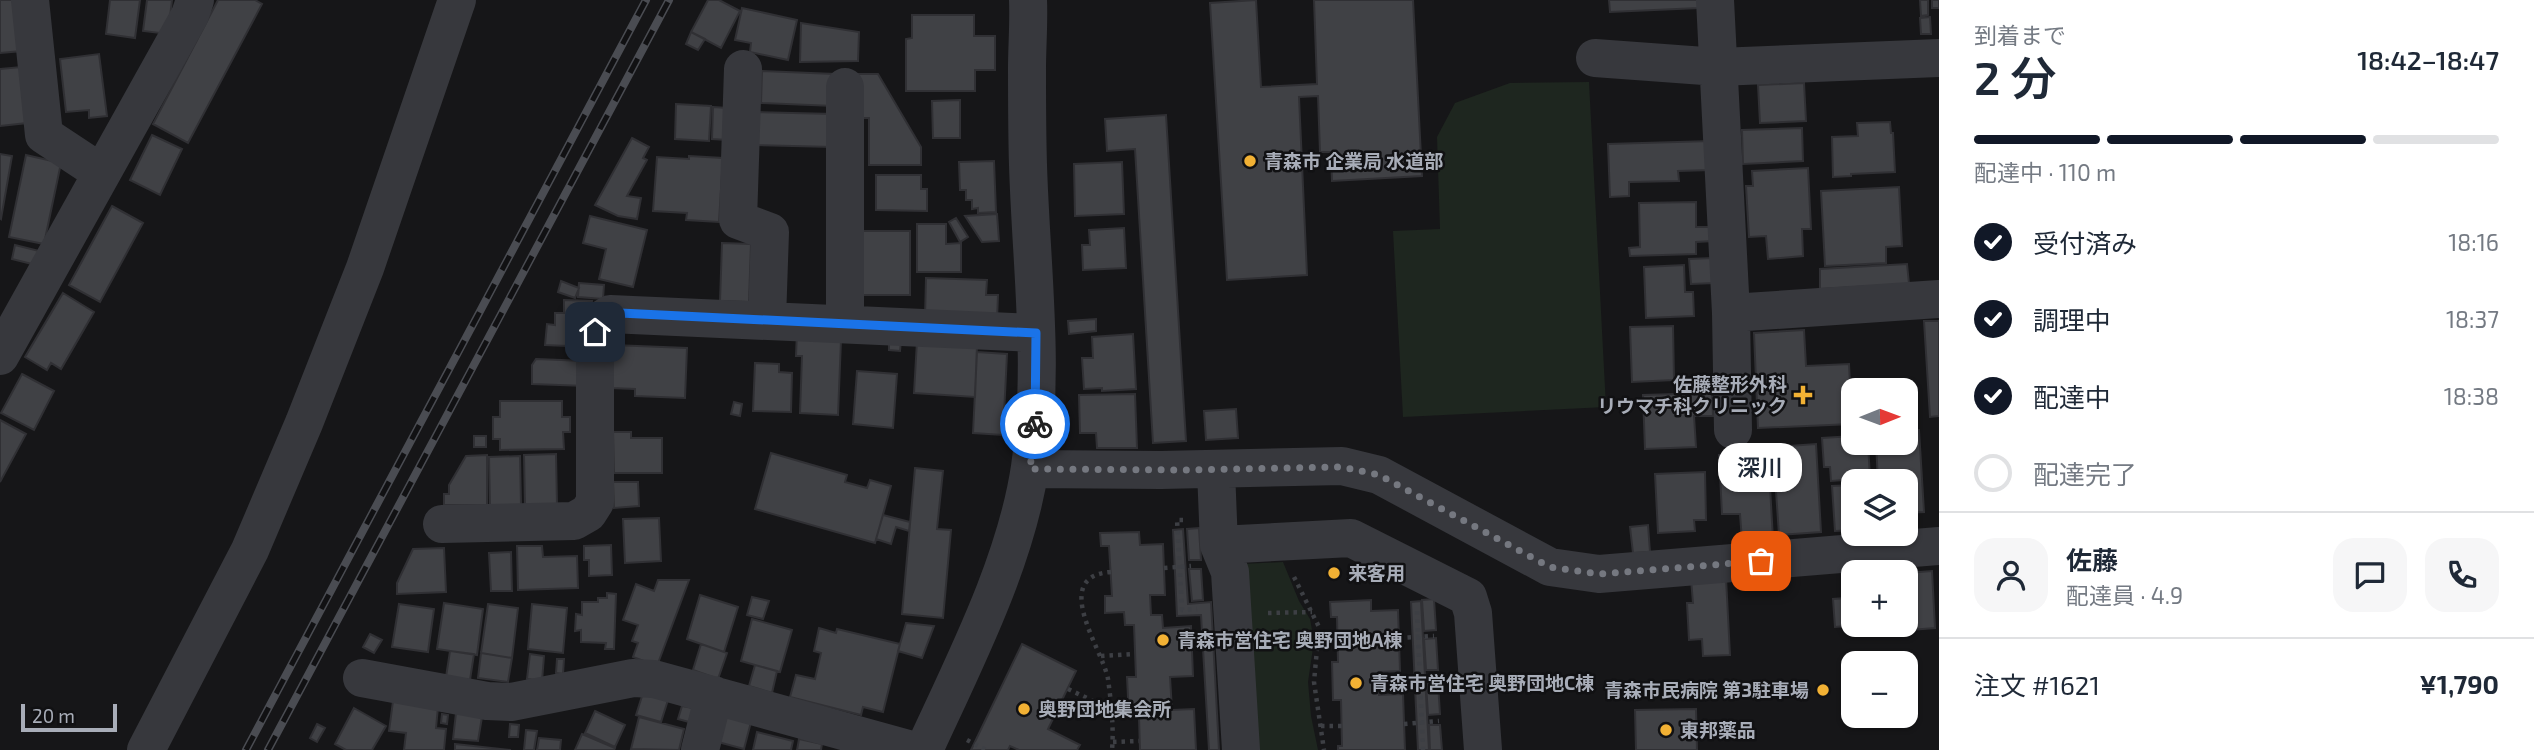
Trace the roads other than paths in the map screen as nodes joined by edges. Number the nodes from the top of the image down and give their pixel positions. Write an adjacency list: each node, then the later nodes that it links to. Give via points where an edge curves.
1 (30, 0): 11 (street, via 44,135)
2 (195, 0): 11 (street)
3 (457, 0): 27 (street, via 365,268 304,424 250,550)
4 (1028, 0): 16 (street, via 1028,164)
5 (1715, 0): 8 (street)
6 (1595, 58): 8 (street)
7 (1939, 58): 8 (street)
8 (1718, 67): 13 (street)
9 (743, 69): 14 (street, via 738,220 770,232)
10 (845, 87): 15 (street)
11 (100, 172): 17 (street)
12 (1939, 299): 13 (street)
13 (1731, 313): 18 (street)
14 (767, 320): 15 (street); 21 (street, via 610,314 602,319 595,332 595,502 589,513 574,521)
15 (845, 324): 16 (street)
16 (1036, 333): 19 (street)
17 (0, 356)
18 (1733, 430)
19 (1030, 469): 20 (street); 26 (street, via 1002,569)
20 (1216, 470): 22 (street); 23 (street, via 1342,467 1379,475 1550,567 1599,574)
21 (442, 524)
22 (1219, 545): 30 (street, via 1230,572); 31 (street, via 1351,538 1468,597)
23 (1939, 546)
24 (362, 678): 25 (street, via 499,702 633,678)
25 (714, 695): 28 (street); 29 (street)
26 (941, 742)
27 (146, 750)
28 (700, 750)
29 (912, 750)
30 (1241, 750)
31 (1483, 750)

